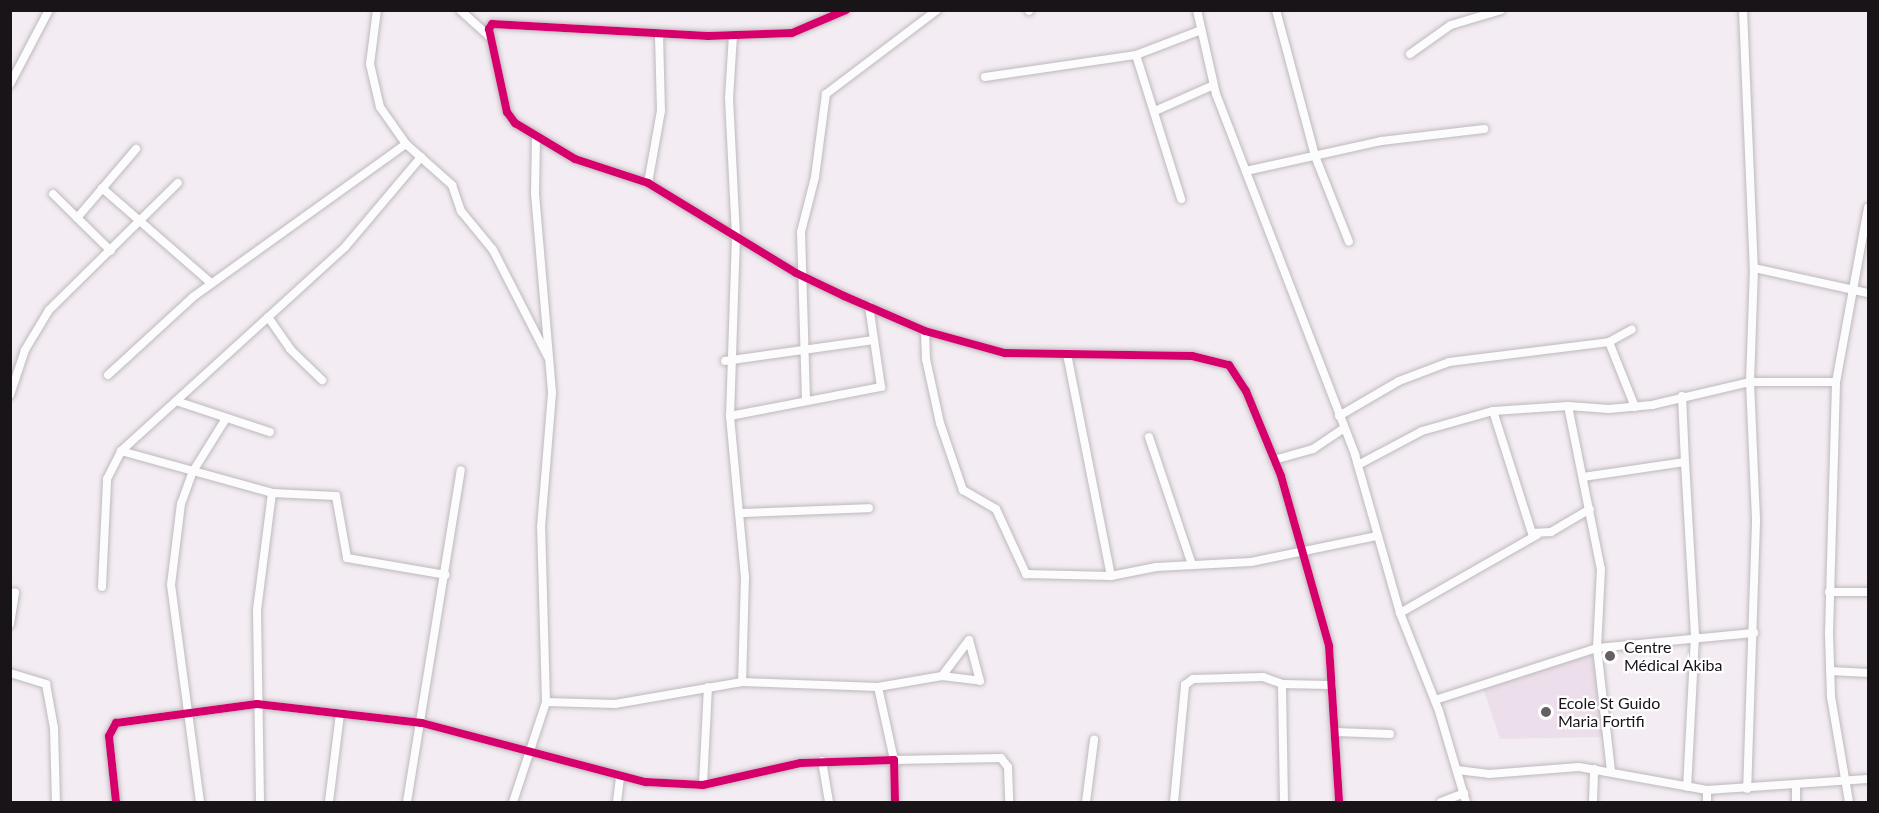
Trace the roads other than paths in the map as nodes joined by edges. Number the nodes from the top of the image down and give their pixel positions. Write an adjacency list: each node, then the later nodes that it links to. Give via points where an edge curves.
1 (49, 10): 17 (street)
2 (377, 10): 22 (street, via 371,36 372,82 388,121)
3 (460, 10): 13 (street)
4 (846, 10): 12 (street, via 792,33)
5 (937, 10): 39 (street, via 826,94 801,232)
6 (1197, 10): 10 (street)
7 (1276, 10): 24 (street)
8 (1500, 10): 14 (street, via 1451,25)
9 (1743, 10): 38 (street)
10 (1201, 30): 15 (street); 18 (street)
11 (659, 34): 12 (street); 13 (street, via 492,24); 28 (street, via 661,111)
12 (733, 35): 35 (street, via 729,98)
13 (490, 38): 21 (street, via 510,119)
14 (1410, 54)
15 (1136, 55): 16 (street); 19 (street)
16 (985, 77)
17 (10, 84)
18 (1214, 85): 19 (street); 26 (street)
19 (1155, 111): 31 (street)
20 (1484, 129): 24 (street, via 1381,141)
21 (536, 136): 28 (street, via 575,159); 52 (street, via 535,194)
22 (406, 144): 25 (street); 40 (street)
23 (136, 149): 29 (street)
24 (1315, 156): 26 (street); 36 (street)
25 (421, 157): 44 (street, via 345,247); 52 (street, via 452,185 461,211 493,250)
26 (1246, 171): 66 (street)
27 (178, 183): 34 (street)
28 (648, 183): 35 (street)
29 (102, 188): 33 (street); 34 (street)
30 (53, 194): 33 (street)
31 (1181, 199)
32 (1869, 208): 41 (street)
33 (77, 218): 37 (street)
34 (140, 221): 37 (street); 40 (street)
35 (736, 236): 39 (street); 51 (street)
36 (1349, 242)
37 (111, 251): 58 (street, via 35,330)
38 (1754, 268): 41 (street); 56 (street)
39 (800, 275): 43 (street); 49 (street)
40 (211, 284): 54 (street)
41 (1851, 290): 42 (street); 57 (street)
42 (1869, 293)
43 (869, 306): 46 (street); 47 (street)
44 (268, 317): 55 (street, via 290,349); 61 (street)
45 (1632, 329): 48 (street)
46 (925, 331): 50 (street, via 1005,353); 87 (street, via 926,359 940,423 963,490 996,509 1021,572)
47 (874, 340): 49 (street); 60 (street, via 881,387)
48 (1609, 342): 63 (street); 66 (street, via 1449,362 1399,381)
49 (803, 348): 51 (street); 60 (street)
50 (1068, 354): 72 (street, via 1192,356 1228,365 1246,391); 87 (street)
51 (733, 356): 53 (street); 65 (street)
52 (548, 357): 107 (street, via 552,392 541,527)
53 (725, 361)
54 (108, 375)
55 (322, 380)
56 (1750, 382): 57 (street); 59 (street); 94 (street)
57 (1836, 382): 89 (street)
58 (10, 395)
59 (1682, 396): 63 (street); 73 (street)
60 (806, 400): 65 (street)
61 (176, 401): 67 (street); 71 (street)
62 (1568, 406): 63 (street); 64 (street); 77 (street)
63 (1635, 407)
64 (1493, 411): 74 (street, via 1422,431); 82 (street, via 1523,516)
65 (730, 416): 81 (street)
66 (1339, 416): 68 (street)
67 (225, 420): 69 (street); 76 (street)
68 (1344, 428): 72 (street, via 1313,449); 74 (street)
69 (270, 432)
70 (1149, 437): 85 (street)
71 (121, 451): 76 (street); 88 (street, via 107,479)
72 (1274, 460): 84 (street)
73 (1685, 462): 77 (street); 95 (street)
74 (1358, 465): 83 (street)
75 (461, 470): 86 (street)
76 (192, 473): 78 (street); 109 (street, via 181,504 171,585)
77 (1583, 477): 80 (street)
78 (272, 493): 86 (street, via 336,496 345,554 351,560); 108 (street, via 257,610)
79 (869, 508): 81 (street)
80 (1590, 509): 82 (street); 96 (street, via 1601,569)
81 (741, 513): 101 (street, via 745,577)
82 (1537, 535): 92 (street)
83 (1377, 536): 84 (street); 92 (street)
84 (1305, 554): 85 (street); 103 (street, via 1329,646)
85 (1192, 565): 87 (street)
86 (446, 575): 111 (street)
87 (1111, 576)
88 (102, 587)
89 (1829, 591): 91 (street); 97 (street)
90 (15, 592): 93 (street)
91 (1869, 592)
92 (1400, 613): 106 (street)
93 (10, 624)
94 (1754, 633): 95 (street); 127 (street)
95 (1695, 636): 96 (street); 126 (street)
96 (1597, 648): 106 (street); 120 (street)
97 (1830, 671): 99 (street); 123 (street)
98 (10, 673): 130 (street, via 46,684 54,728)
99 (1869, 673)
100 (942, 676): 100 (street, via 964,640 969,640 980,681); 105 (street)
101 (742, 682): 104 (street); 105 (street)
102 (1282, 684): 103 (street); 142 (street, via 1263,677 1193,679 1185,686); 143 (street)
103 (1332, 685): 112 (street)
104 (708, 687): 107 (street, via 615,704); 124 (street)
105 (878, 687): 116 (street)
106 (1435, 700): 119 (street)
107 (546, 702): 115 (street)
108 (257, 704): 109 (street); 110 (street); 133 (street)
109 (189, 713): 131 (street, via 113,725 109,736); 132 (street)
110 (340, 714): 111 (street); 134 (street)
111 (422, 723): 115 (street); 135 (street)
112 (1336, 732): 113 (street); 144 (street)
113 (1390, 734)
114 (1094, 740): 141 (street)
115 (528, 754): 121 (street); 136 (street)
116 (894, 760): 117 (street); 139 (street); 140 (street, via 1000,758 1008,767)
117 (822, 761): 124 (street); 138 (street)
118 (1594, 769): 119 (street, via 1489,774); 120 (street); 147 (street)
119 (1457, 770): 129 (street)
120 (1611, 771): 126 (street)
121 (620, 776): 124 (street); 137 (street)
122 (1869, 779): 123 (street)
123 (1844, 784): 125 (street); 150 (street)
124 (704, 785)
125 (1796, 786): 127 (street); 149 (street)
126 (1687, 788): 128 (street)
127 (1747, 789): 128 (street)
128 (1707, 790): 148 (street)
129 (1464, 793): 145 (street); 146 (street)
130 (57, 802)
131 (116, 802)
132 (200, 802)
133 (260, 802)
134 (329, 802)
135 (407, 802)
136 (513, 802)
137 (616, 802)
138 (829, 802)
139 (895, 802)
140 (1009, 802)
141 (1086, 802)
142 (1174, 802)
143 (1284, 802)
144 (1339, 802)
145 (1441, 802)
146 (1466, 802)
147 (1593, 802)
148 (1707, 802)
149 (1796, 802)
150 (1849, 802)

